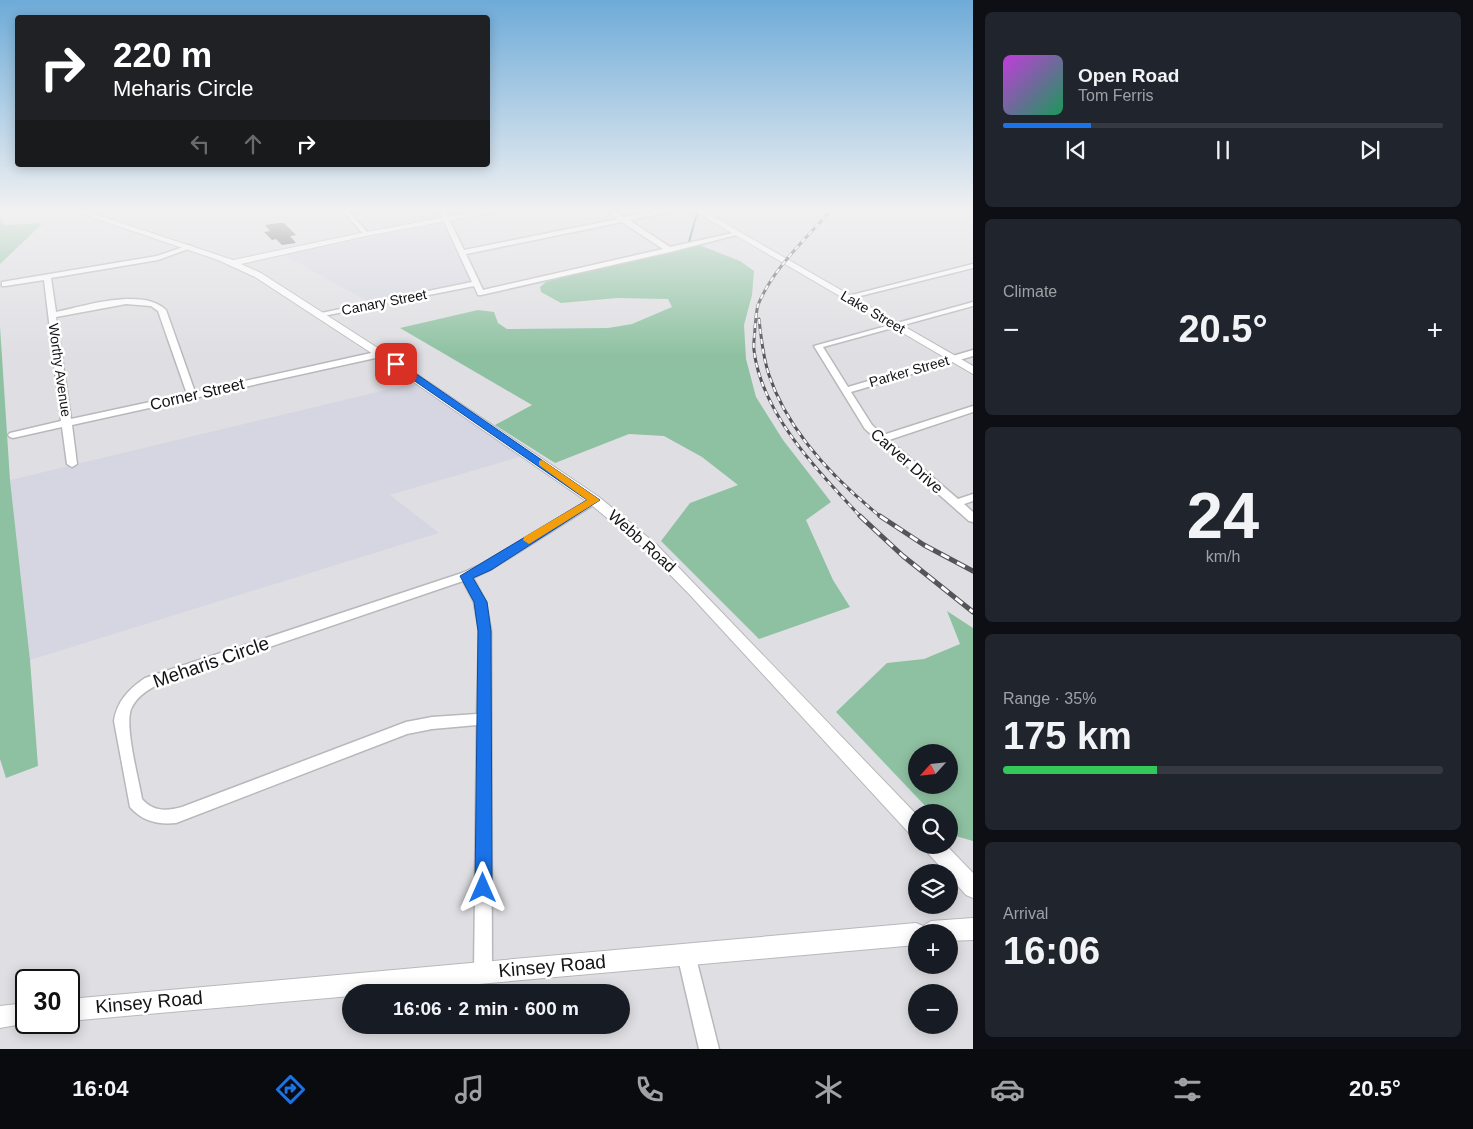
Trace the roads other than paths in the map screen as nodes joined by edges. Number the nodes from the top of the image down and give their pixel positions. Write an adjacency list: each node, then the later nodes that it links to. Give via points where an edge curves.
1 (158, 258): 9 (street)
2 (220, 258): 7 (street, Webb Road)
3 (257, 258): 7 (street)
4 (464, 258): 10 (street)
5 (635, 258): 10 (street, via 481,293)
6 (779, 258): 12 (street, Lake Street)
7 (234, 263): 14 (street, Webb Road)
8 (973, 266): 12 (street)
9 (47, 277): 11 (street); 15 (street, Worthy Avenue)
10 (476, 283): 14 (street, Canary Street)
11 (5, 284)
12 (848, 297): 16 (street, Lake Street)
13 (973, 304): 16 (street)
14 (321, 314): 18 (street, Webb Road)
15 (52, 315): 22 (street, via 129,302 158,306); 24 (street, Worthy Avenue)
16 (895, 324): 19 (street, Lake Street); 21 (street, Carver Drive, via 818,346)
17 (973, 353): 19 (street, Parker Street)
18 (380, 354): 22 (street, Corner Street); 29 (street, Webb Road)
19 (953, 359): 20 (street, Lake Street); 21 (street, Parker Street)
20 (973, 371)
21 (846, 390): 26 (street, Carver Drive, via 868,427)
22 (192, 396): 24 (street, Corner Street)
23 (973, 409): 26 (street)
24 (66, 424): 25 (street, Corner Street); 27 (street, Worthy Avenue)
25 (13, 435)
26 (881, 439): 30 (street, Carver Drive)
27 (72, 464)
28 (973, 497): 30 (street)
29 (594, 500): 32 (street, Meharis Circle); 34 (street, Webb Road, via 690,585)
30 (956, 503): 31 (street, Carver Drive)
31 (973, 518)
32 (466, 576): 33 (street, via 483,615); 33 (street, Meharis Circle, via 157,679 130,697 121,721 135,802 151,815 166,817 183,814 406,728)
33 (484, 719): 41 (street)
34 (908, 818)
35 (941, 854): 36 (street)
36 (973, 888)
37 (973, 929): 38 (street)
38 (958, 930)
39 (908, 935): 40 (street, Kinsey Road)
40 (686, 954): 41 (street, Kinsey Road); 45 (street)
41 (483, 972): 42 (street, Kinsey Road)
42 (80, 1009)
43 (15, 1015): 44 (street)
44 (0, 1017)
45 (709, 1049)

